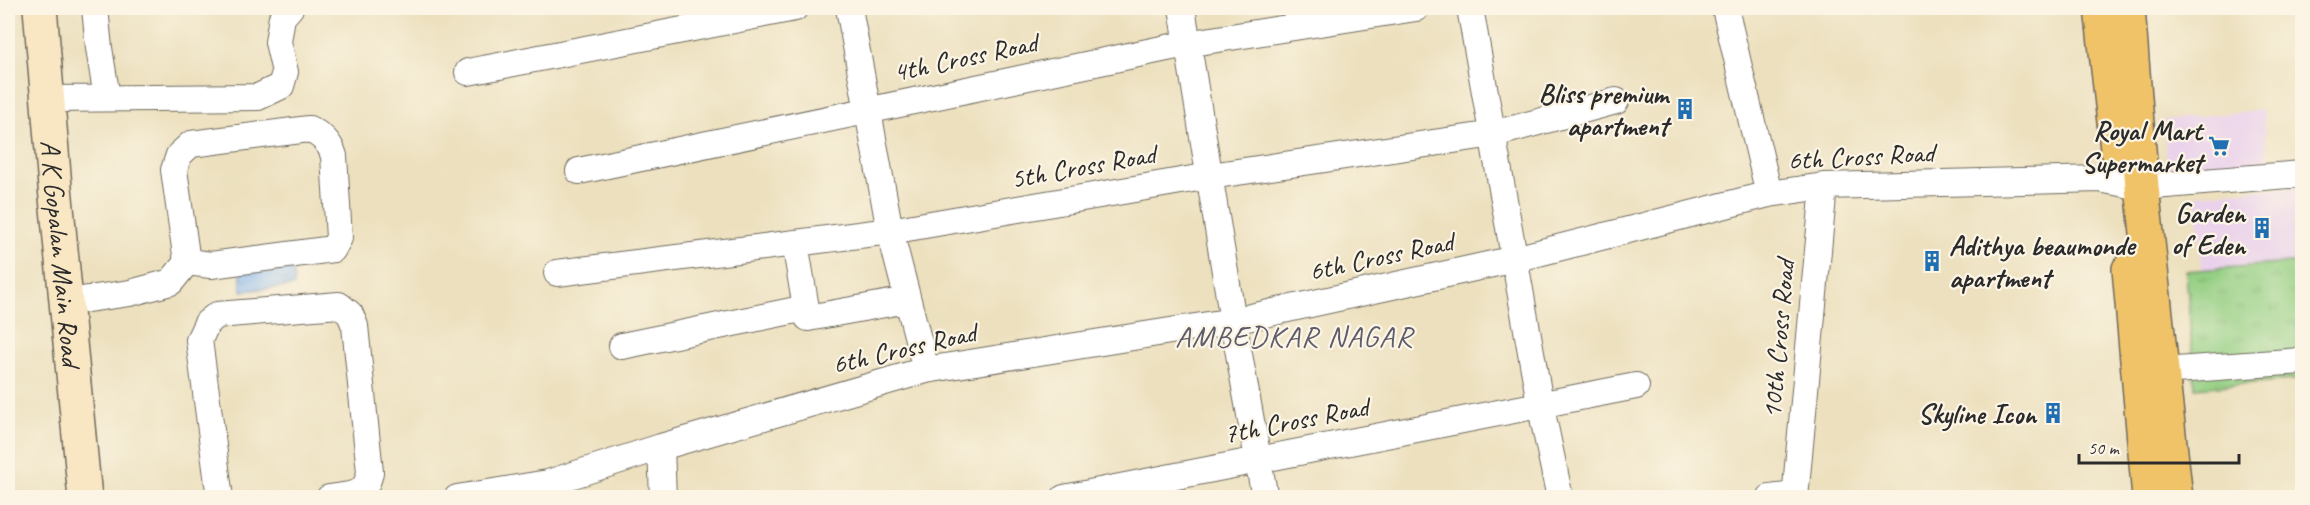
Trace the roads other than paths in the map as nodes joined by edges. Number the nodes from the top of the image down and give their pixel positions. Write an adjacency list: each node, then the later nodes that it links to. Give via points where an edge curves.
1 (40, 8): 15 (street, A K Gopalan Main Road)
2 (95, 8): 14 (street)
3 (290, 8): 14 (street, via 282,17 278,42 285,72 281,86 258,97)
4 (795, 8): 13 (street)
5 (849, 8): 17 (street)
6 (1182, 8): 12 (street)
7 (1416, 8): 12 (street, 4th Cross Road)
8 (1470, 8): 18 (street)
9 (1725, 8): 24 (street)
10 (2101, 8): 22 (main road)
11 (2128, 8): 22 (main road)
12 (1186, 44): 17 (street, 4th Cross Road); 21 (street)
13 (468, 72)
14 (107, 98): 15 (street)
15 (48, 99): 31 (street, A K Gopalan Main Road)
16 (1616, 101): 18 (street, 5th Cross Road)
17 (868, 109): 19 (street, 4th Cross Road); 25 (street)
18 (1494, 134): 21 (street, 5th Cross Road); 27 (street)
19 (579, 171)
20 (2302, 174): 22 (street, 6th Cross Road)
21 (1210, 176): 25 (street, 5th Cross Road); 33 (street)
22 (2132, 185): 23 (street, 6th Cross Road, via 2099,180); 37 (main road); 52 (main road)
23 (1824, 186): 24 (street, 6th Cross Road); 42 (street, 10th Cross Road)
24 (1770, 194): 27 (street, 6th Cross Road)
25 (890, 231): 26 (street, 5th Cross Road); 30 (street)
26 (795, 243): 29 (street, 5th Cross Road); 32 (street)
27 (1515, 259): 33 (street, 6th Cross Road); 39 (street)
28 (187, 262): 28 (street, via 211,265 333,249 339,238 331,146 309,129 191,144 179,155 174,170); 31 (street, via 171,282 130,293)
29 (557, 273)
30 (907, 300): 32 (street, via 808,318); 36 (street)
31 (67, 302): 43 (street, A K Gopalan Main Road)
32 (806, 308): 34 (street)
33 (1233, 321): 36 (street, 6th Cross Road); 41 (street)
34 (622, 346)
35 (2302, 361): 37 (street)
36 (926, 370): 40 (street, 6th Cross Road)
37 (2162, 371): 53 (main road)
38 (1636, 386): 39 (street, 7th Cross Road)
39 (1540, 403): 41 (street, 7th Cross Road); 50 (street)
40 (661, 447): 46 (street, 6th Cross Road, via 548,483); 47 (street)
41 (1259, 459): 48 (street, 7th Cross Road); 49 (street)
42 (1795, 496): 51 (street)
43 (85, 498)
44 (220, 498): 45 (street, via 199,340 207,323 217,315 339,305 350,314 355,326 370,472 367,486 357,494)
45 (329, 498)
46 (457, 498)
47 (663, 498)
48 (1064, 498)
49 (1265, 498)
50 (1560, 498)
51 (1770, 498)
52 (2149, 498)
53 (2176, 498)

